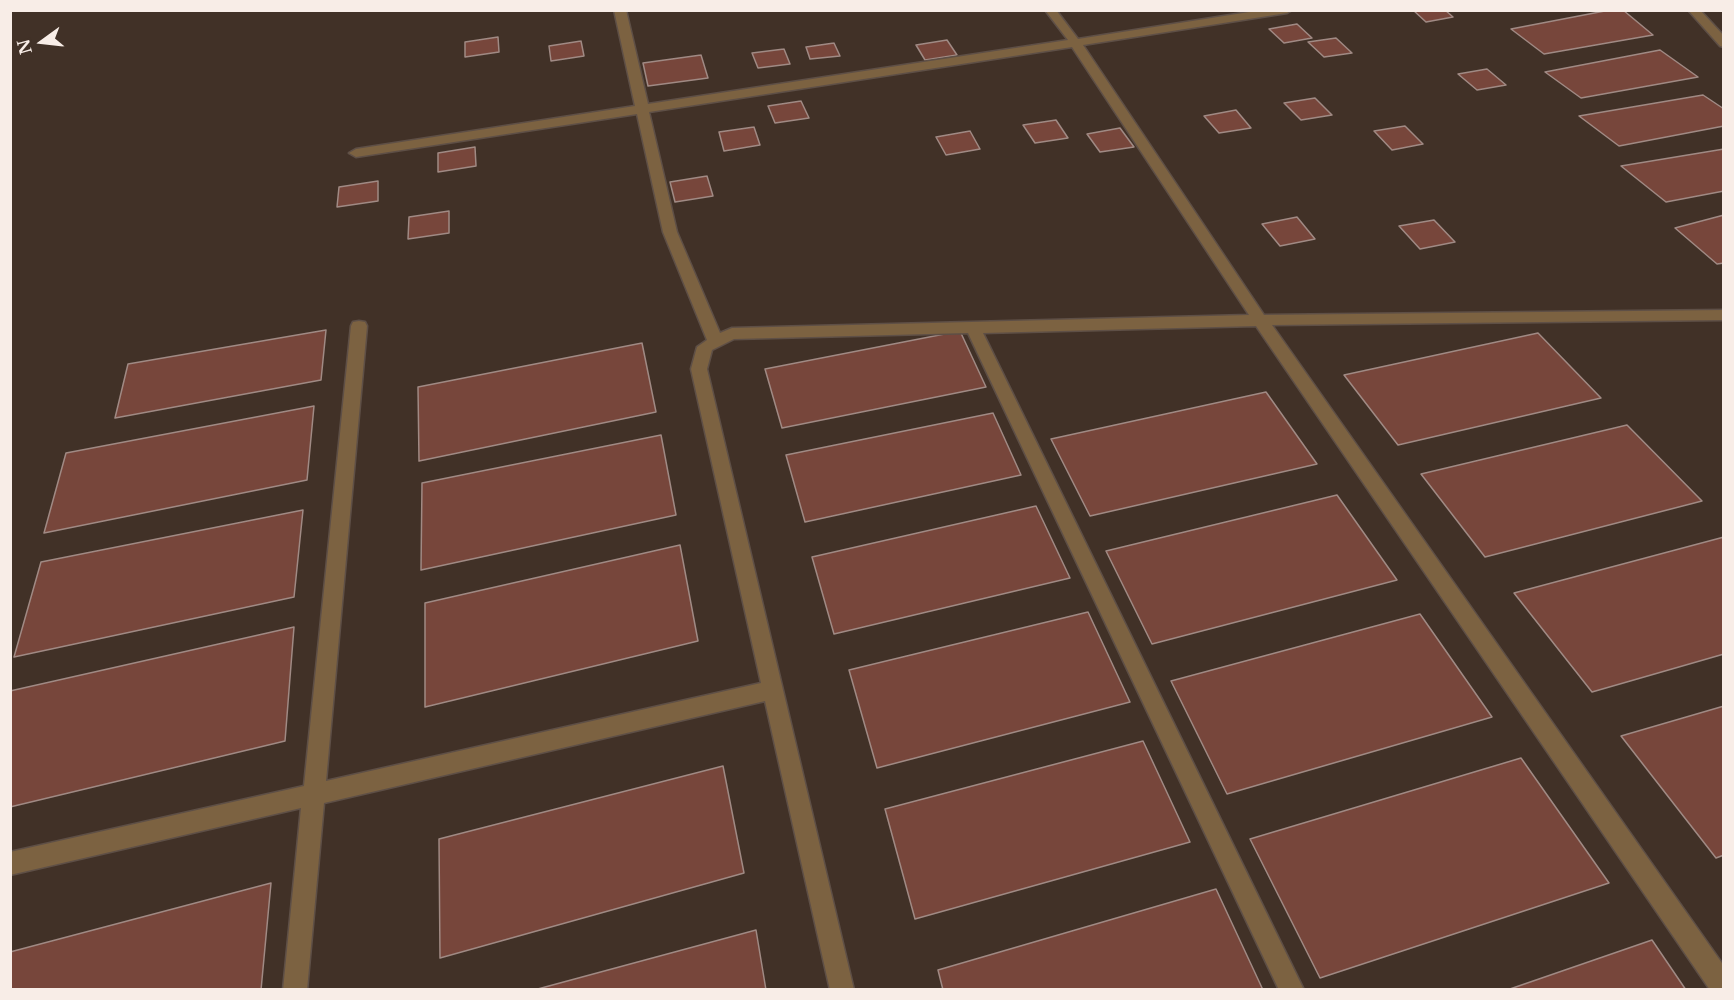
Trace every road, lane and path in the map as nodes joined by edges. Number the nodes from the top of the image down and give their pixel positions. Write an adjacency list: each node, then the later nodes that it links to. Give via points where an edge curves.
1 (620, 10): 7 (street)
2 (1050, 10): 5 (street)
3 (1287, 10): 5 (street)
4 (1693, 10): 6 (street)
5 (1075, 42): 7 (street); 10 (street)
6 (1724, 44)
7 (643, 109): 8 (street); 13 (street, via 670,232)
8 (356, 153)
9 (1724, 315): 10 (street)
10 (1260, 320): 12 (street); 17 (street)
11 (359, 326): 15 (street)
12 (973, 328): 13 (street, via 732,334); 20 (street)
13 (715, 341): 14 (street, via 705,347 699,369)
14 (773, 690): 15 (street); 19 (street)
15 (313, 795): 16 (street); 18 (street)
16 (10, 864)
17 (1724, 988)
18 (295, 990)
19 (842, 990)
20 (1292, 990)

